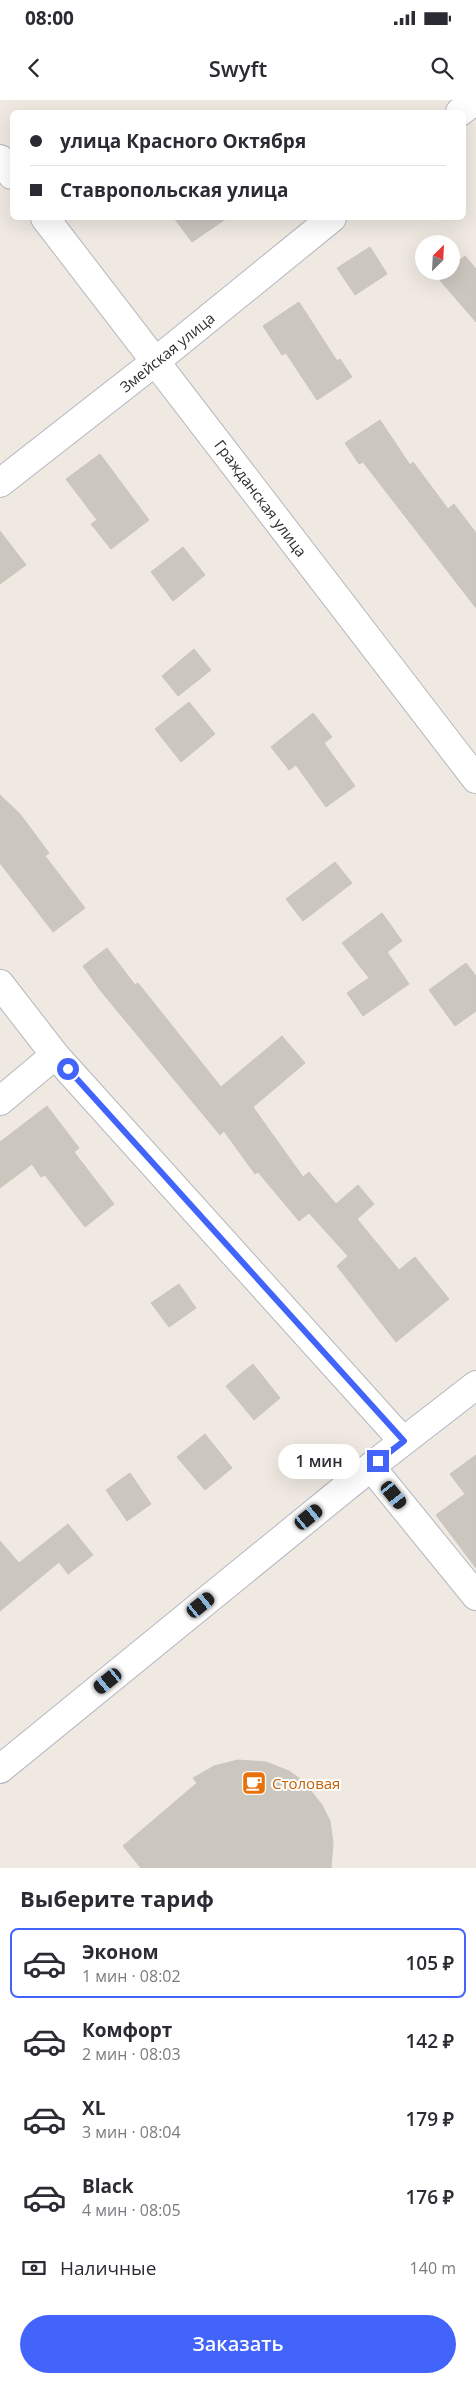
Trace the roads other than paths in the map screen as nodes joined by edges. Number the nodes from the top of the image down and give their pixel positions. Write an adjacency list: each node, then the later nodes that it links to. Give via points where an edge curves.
1 (475, 100): 2 (street)
2 (462, 110)
3 (0, 159): 4 (street)
4 (10, 172)
5 (47, 220): 7 (street, Гражданская улица)
6 (330, 220): 7 (street, Змейская улица)
7 (156, 361): 8 (street, Змейская улица); 9 (street, Гражданская улица)
8 (0, 483)
9 (476, 780)
10 (0, 984): 11 (street)
11 (55, 1054): 12 (street); 14 (street)
12 (0, 1101)
13 (476, 1385): 14 (street)
14 (404, 1441): 15 (street)
15 (371, 1467): 16 (street); 17 (street)
16 (476, 1596)
17 (0, 1769)

